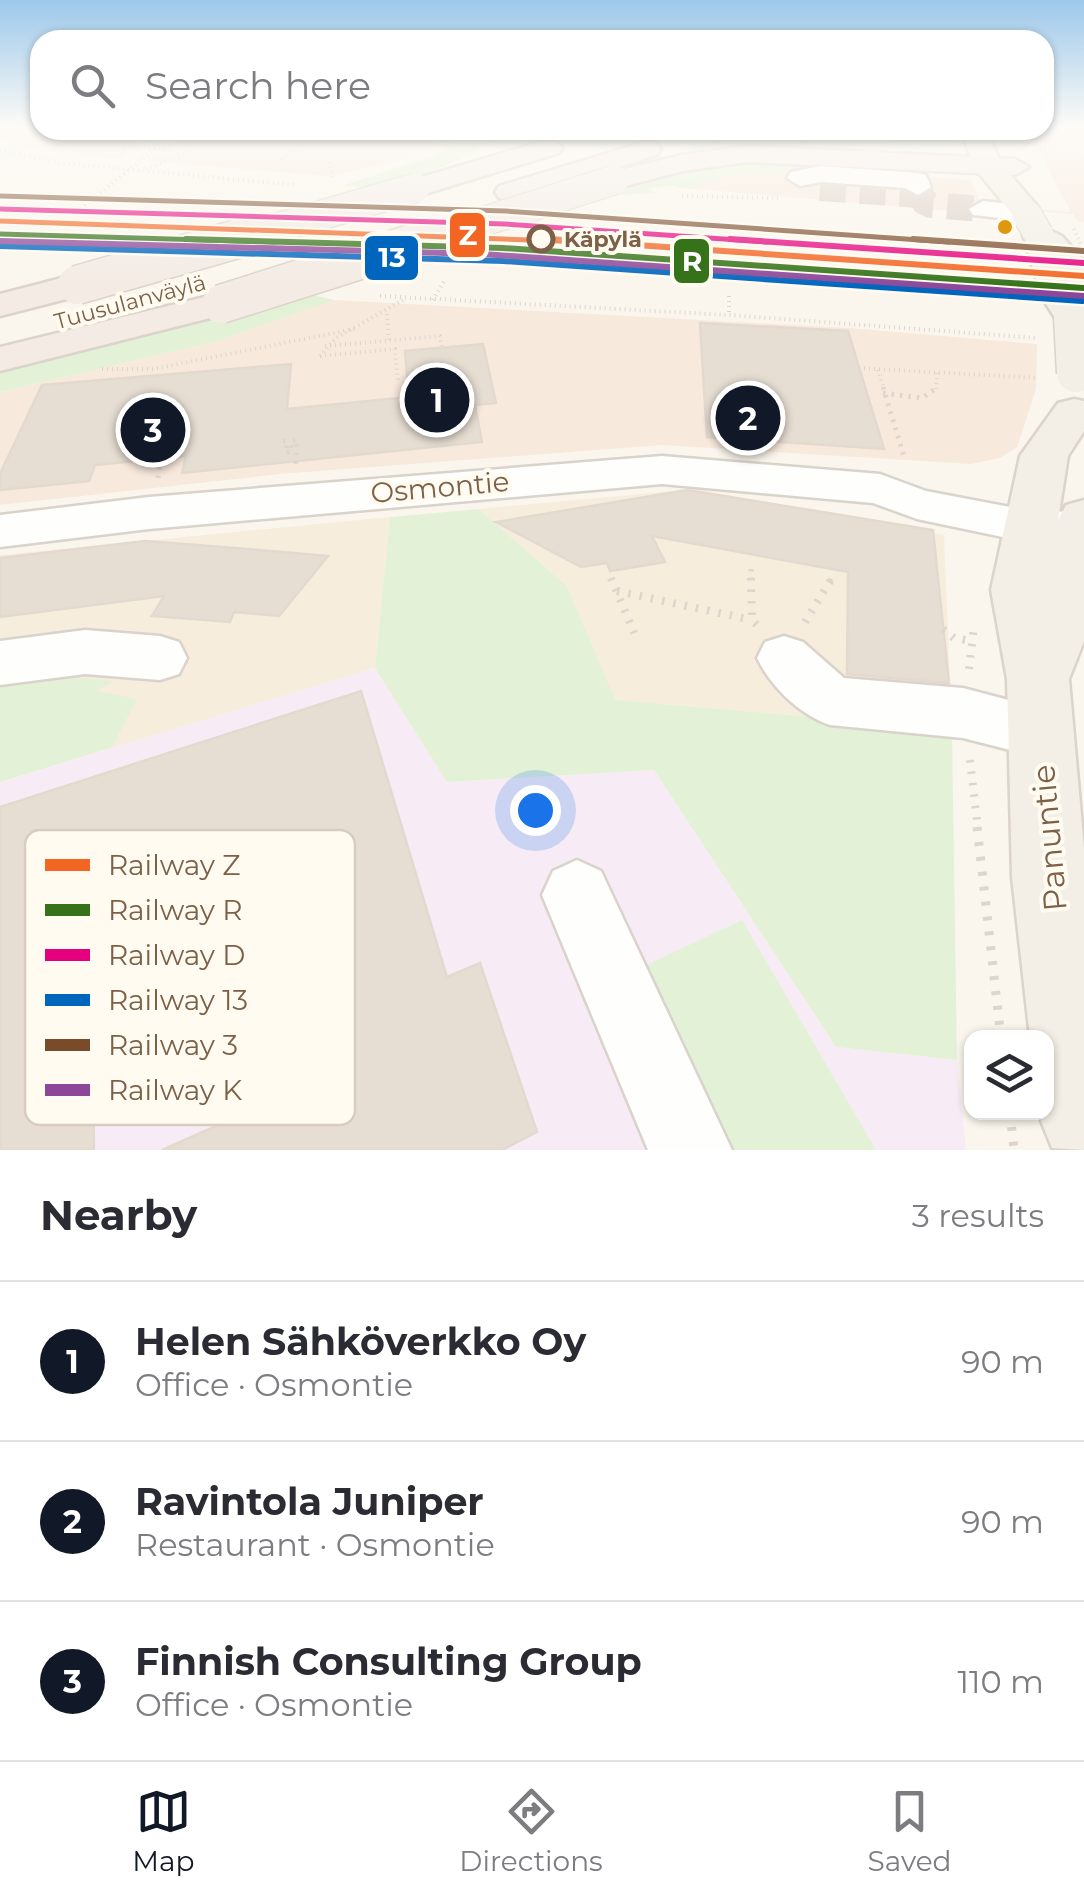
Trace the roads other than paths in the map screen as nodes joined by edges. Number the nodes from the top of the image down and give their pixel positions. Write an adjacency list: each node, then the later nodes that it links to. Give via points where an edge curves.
1 (449, 180): 8 (highway)
2 (469, 180): 8 (highway, Tuusulanväylä)
3 (542, 180): 8 (highway)
4 (615, 180): 13 (highway, bridge, via 221,304)
5 (900, 180): 7 (street, via 917,181)
6 (1000, 180): 10 (main road)
7 (918, 187)
8 (426, 199): 11 (highway, Tuusulanväylä, bridge); 12 (highway, Tuusulanväylä, via 177,290)
9 (984, 209): 10 (street)
10 (1026, 213): 14 (main road, via 1059,296)
11 (0, 305)
12 (0, 338)
13 (0, 360)
14 (1067, 377): 15 (main road, Panuntie, via 1044,456)
15 (1059, 516): 16 (street, Osmontie, via 917,504 894,478 620,471); 20 (main road, Panuntie, via 1065,616)
16 (0, 531)
17 (768, 639): 20 (street, via 830,701 964,713)
18 (160, 658): 19 (street, via 86,652)
19 (0, 663)
20 (1040, 705): 22 (main road, Panuntie, via 1050,876)
21 (577, 895): 23 (street)
22 (1084, 1116)
23 (690, 1150)

